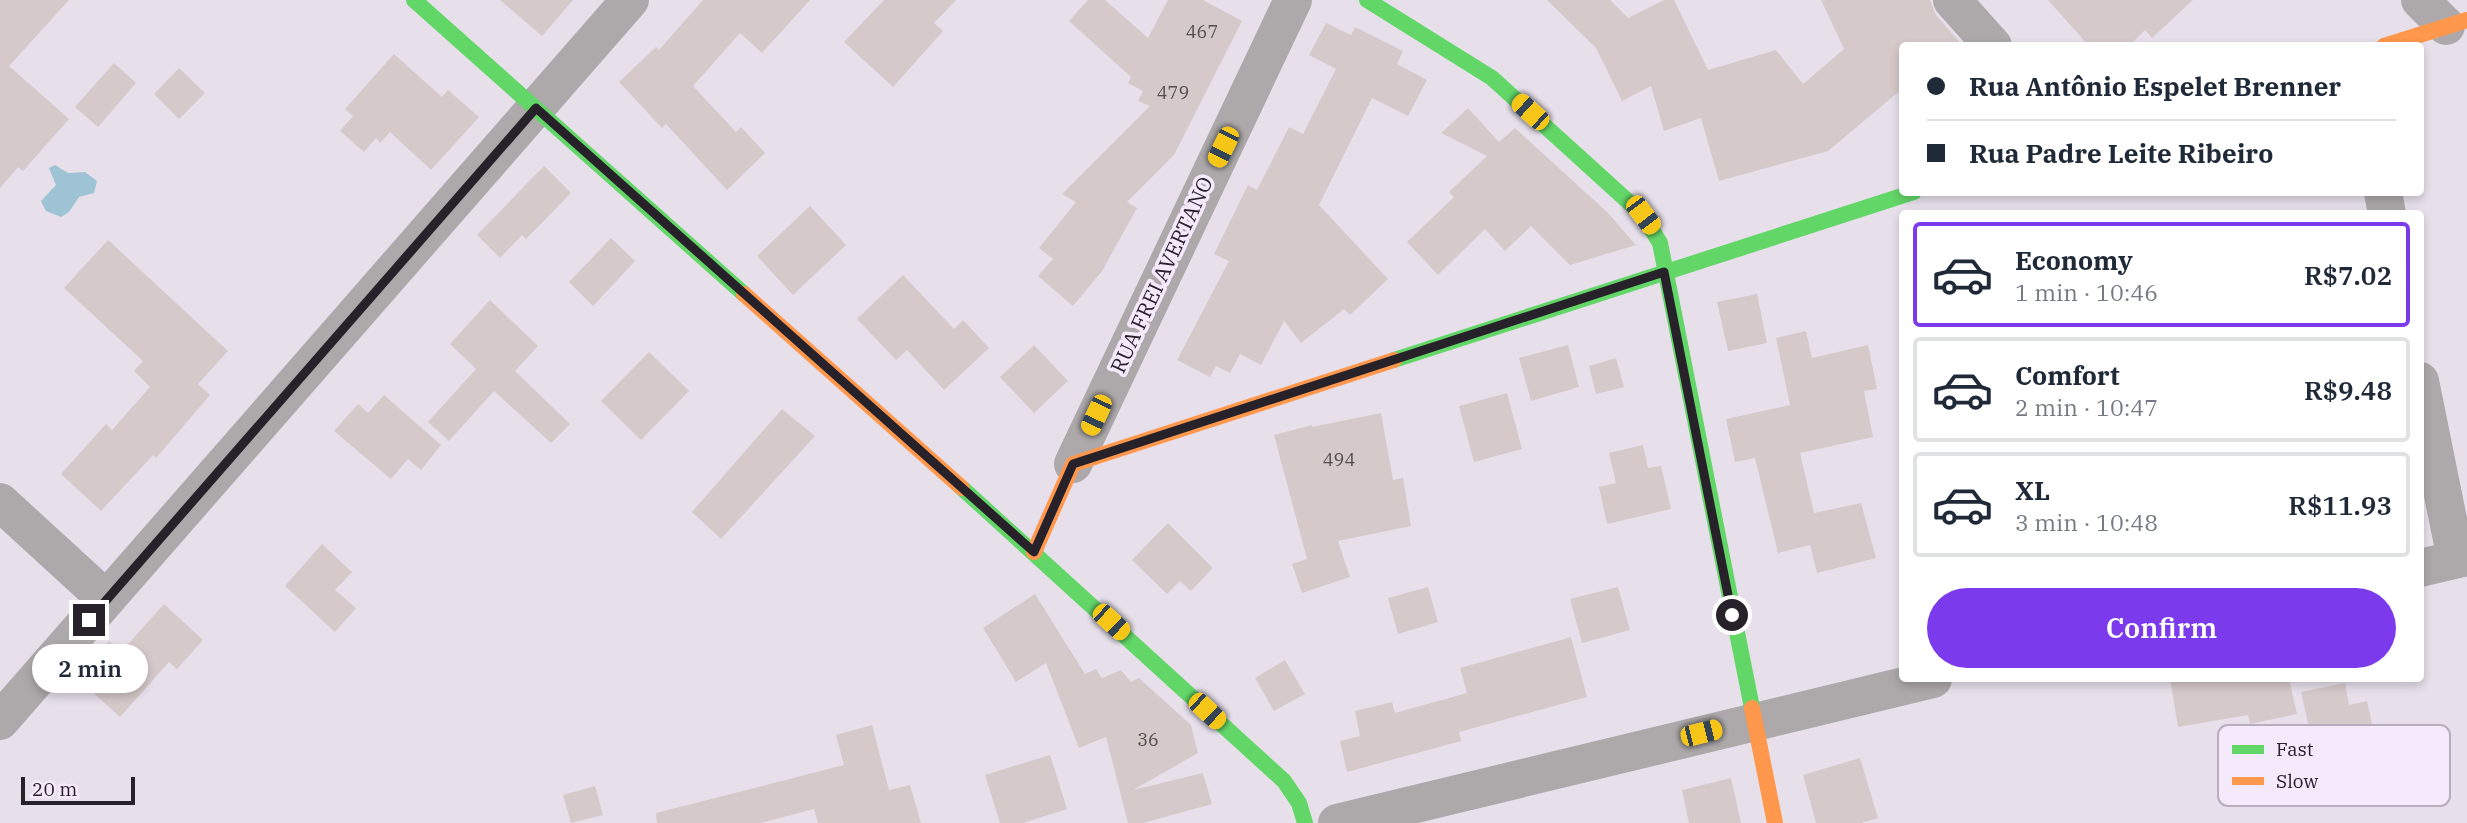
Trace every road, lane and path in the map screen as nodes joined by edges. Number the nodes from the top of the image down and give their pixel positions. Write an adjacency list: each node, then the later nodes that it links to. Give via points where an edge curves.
1 (414, 0): 9 (street)
2 (630, 0): 9 (street)
3 (1293, 0): 13 (street, RUA FREI AVERTANO)
4 (1367, 0): 11 (street, via 1492,78 1643,215 1660,243)
5 (1952, 0): 7 (street)
6 (2444, 15): 8 (street)
7 (1989, 42)
8 (2392, 42)
9 (536, 108): 15 (street); 17 (street)
10 (1902, 196): 11 (street)
11 (1664, 272): 13 (street); 19 (street)
12 (2424, 408): 16 (street)
13 (1073, 464): 15 (street, RUA FREI AVERTANO)
14 (0, 502): 17 (street)
15 (1034, 552): 21 (street, via 1284,781)
16 (2448, 561)
17 (106, 599): 20 (street)
18 (1920, 682): 19 (street)
19 (1753, 720): 22 (street); 23 (street)
20 (0, 721)
21 (1305, 823)
22 (1337, 823)
23 (1775, 823)

